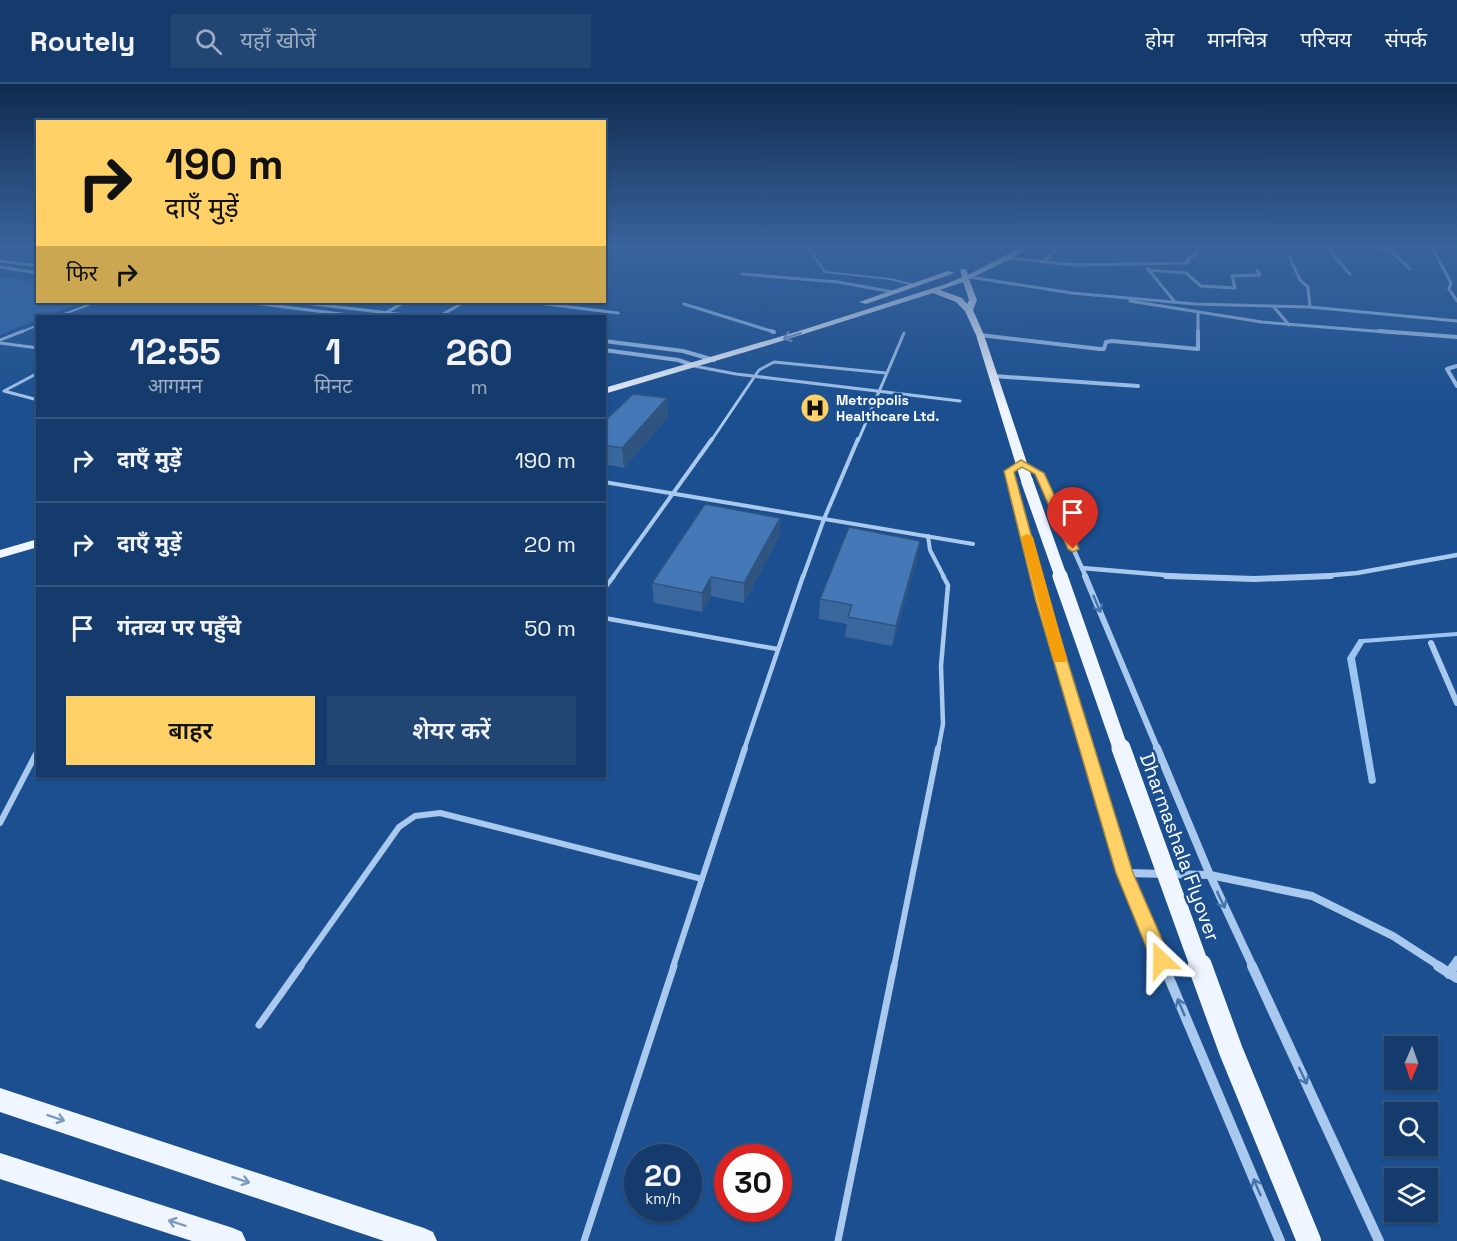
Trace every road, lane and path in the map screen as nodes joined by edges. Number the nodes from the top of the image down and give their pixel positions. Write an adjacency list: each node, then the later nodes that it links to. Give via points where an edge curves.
1 (869, 300): 28 (main road)
2 (902, 300): 38 (main road, one-way to 38)
3 (959, 300): 18 (main road)
4 (973, 300): 18 (main road)
5 (1125, 300): 19 (street)
6 (1149, 300): 8 (street)
7 (1309, 300): 17 (street)
8 (1176, 302): 16 (street)
9 (93, 303): 21 (lane)
10 (253, 303): 22 (street)
11 (303, 303): 23 (street)
12 (402, 303): 23 (street)
13 (462, 303): 24 (street)
14 (537, 303): 20 (street)
15 (684, 304): 28 (street)
16 (1274, 306): 17 (street); 26 (street)
17 (1310, 308): 25 (street)
18 (969, 310): 30 (main road, Dharmashala Flyover)
19 (1198, 313): 26 (street); 30 (street, via 1198,349 1112,341 1100,349)
20 (618, 314)
21 (62, 315)
22 (349, 315)
23 (384, 315)
24 (442, 315)
25 (1457, 321)
26 (1289, 325): 31 (street)
27 (36, 326): 33 (lane)
28 (774, 332): 36 (main road)
29 (904, 333): 41 (lane)
30 (980, 335): 44 (main road, Dharmashala Flyover)
31 (1457, 337)
32 (606, 341): 36 (street)
33 (0, 342): 34 (lane)
34 (36, 348)
35 (606, 350): 37 (street)
36 (699, 354): 37 (main road); 38 (street)
37 (678, 360): 39 (street); 45 (main road)
38 (714, 360): 39 (main road)
39 (694, 366): 43 (lane); 48 (main road)
40 (1457, 366): 47 (street, via 1447,369)
41 (886, 373): 43 (lane, via 785,362 765,366); 49 (lane)
42 (36, 374): 50 (lane, via 4,391)
43 (753, 376): 49 (lane); 54 (lane)
44 (993, 376): 46 (street); 52 (main road, Dharmashala Flyover)
45 (606, 380)
46 (1138, 386)
47 (1457, 386)
48 (606, 391)
49 (878, 392): 51 (lane); 55 (lane)
50 (36, 399)
51 (960, 401)
52 (1021, 463): 63 (street, via 1039,473); 71 (street, via 1009,471 1043,601); 84 (main road, Dharmashala Flyover, bridge, via 1231,1051)
53 (606, 483): 54 (lane)
54 (675, 494): 55 (lane); 64 (lane)
55 (824, 519): 57 (lane); 67 (lane)
56 (36, 535): 58 (main road)
57 (928, 536): 60 (lane); 82 (lane, via 930,550 948,585 941,666 943,724)
58 (0, 544)
59 (36, 544): 61 (main road)
60 (974, 544)
61 (0, 554)
62 (1457, 555): 63 (street, via 1357,573 1265,579)
63 (1082, 568): 72 (street, one-way to 72)
64 (606, 586)
65 (606, 618): 67 (lane)
66 (1431, 643): 68 (street)
67 (777, 649): 73 (lane)
68 (1457, 703)
69 (36, 754): 70 (lane)
70 (0, 823)
71 (1125, 873): 72 (street); 83 (street, one-way to 71)
72 (1210, 875): 75 (street, via 1312,896 1393,936); 85 (street, one-way to 85)
73 (702, 879): 76 (lane, via 440,813 415,816 399,827); 81 (lane)
74 (1457, 960): 75 (street)
75 (1453, 976)
76 (259, 1025)
77 (0, 1100): 80 (main road, one-way to 80)
78 (0, 1166): 79 (main road, one-way to 78)
79 (233, 1241)
80 (424, 1241)
81 (584, 1241)
82 (838, 1241)
83 (1280, 1241)
84 (1310, 1241)
85 (1379, 1241)

